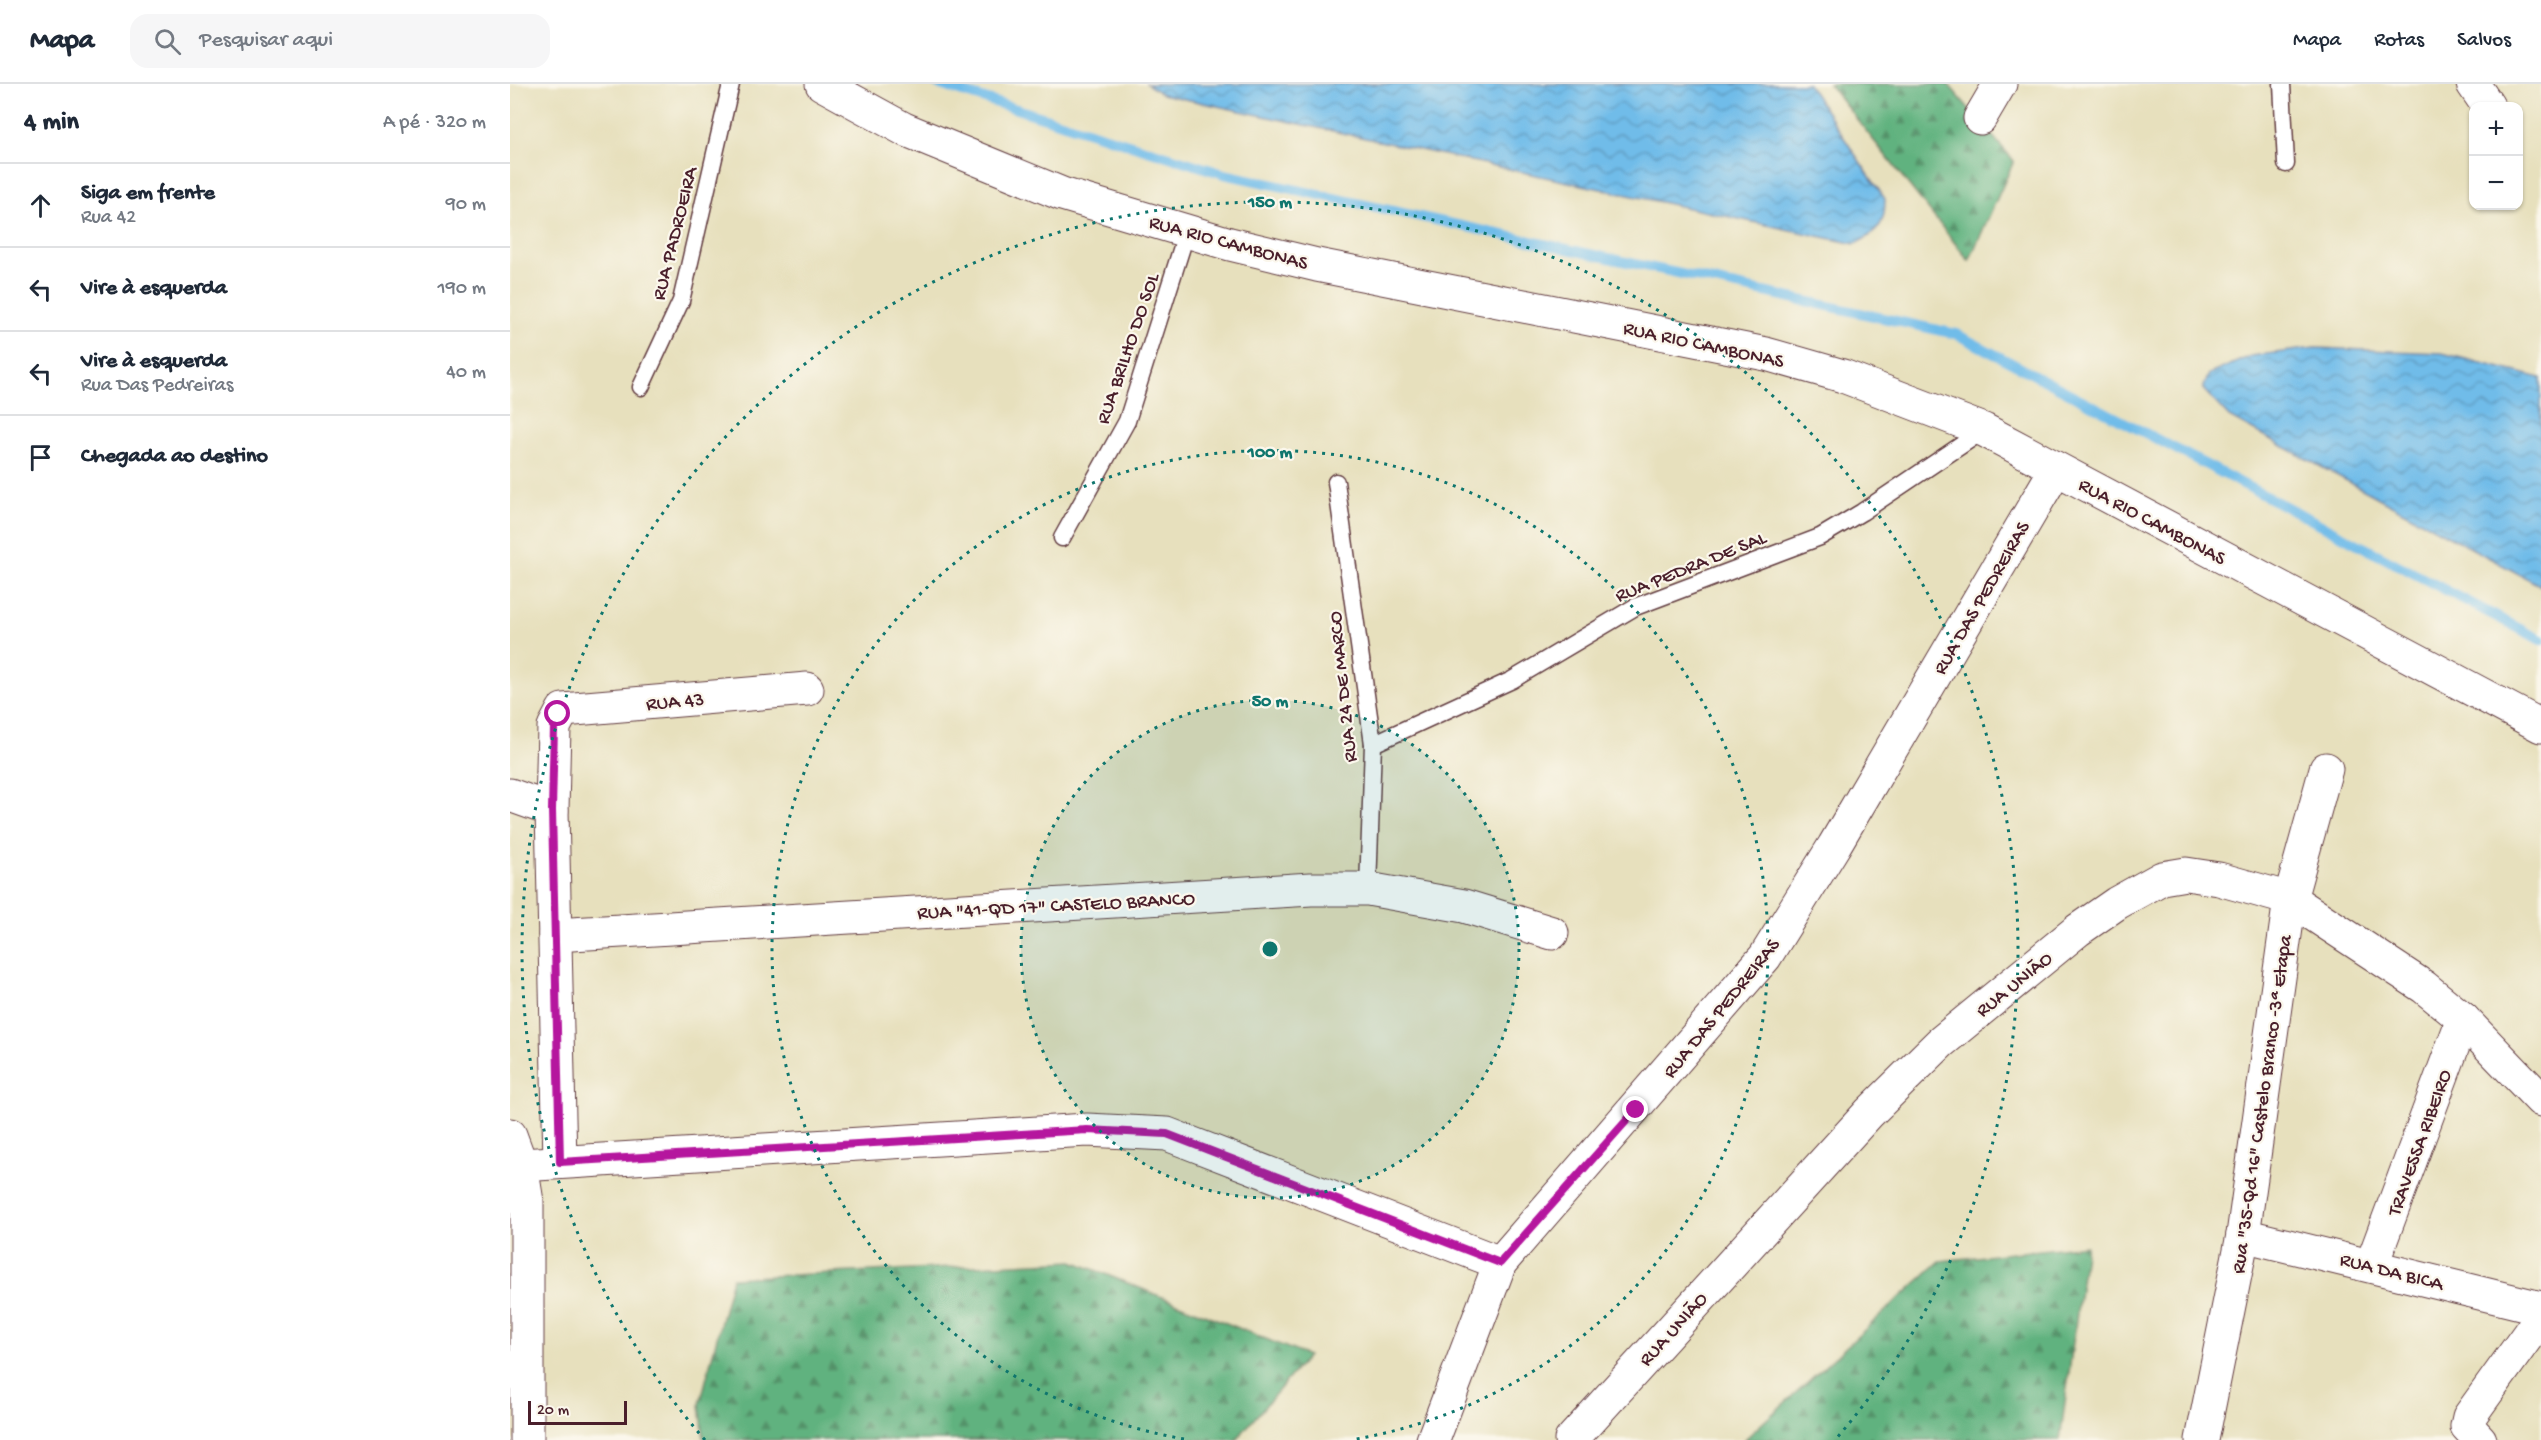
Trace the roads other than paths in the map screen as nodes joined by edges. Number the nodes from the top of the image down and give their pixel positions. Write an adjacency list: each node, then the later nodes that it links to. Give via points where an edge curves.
1 (731, 84): 10 (lane, RUA PADROEIRA, via 681,301)
2 (822, 84): 9 (street, RUA RIO CAMBONAS, via 904,129 1062,194)
3 (2000, 84): 7 (street)
4 (2282, 84): 8 (lane)
5 (2473, 84): 6 (street)
6 (2485, 102)
7 (1980, 118)
8 (2286, 164)
9 (1187, 231): 11 (street, RUA RIO CAMBONAS, via 1328,268 1766,354 1843,376); 14 (lane, RUA BRILHO DO SOL, via 1127,422)
10 (641, 387)
11 (1984, 430): 12 (street, RUA RIO CAMBONAS); 17 (lane, RUA PEDRA DE SAL, via 1820,537 1635,607 1512,680)
12 (2056, 469): 16 (street, RUA RIO CAMBONAS); 30 (street, RUA DAS PEDREIRAS, via 1765,957)
13 (1336, 482): 17 (lane, RUA 24 DE MARCO)
14 (1062, 538)
15 (807, 689): 20 (street, RUA 43, via 563,710 554,727)
16 (2541, 726)
17 (1373, 744): 21 (lane, RUA 24 DE MARCO)
18 (2326, 769): 22 (street, Rua "35-Qd 16" Castelo Branco -3ª Etapa)
19 (510, 795): 20 (street)
20 (552, 810): 24 (street)
21 (1368, 889): 23 (street, RUA "41-QD 17" CASTELO BRANCO, via 1464,906); 24 (street, RUA "41-QD 17" CASTELO BRANCO, via 1311,889)
22 (2290, 899): 25 (street, RUA UNIÃO, via 2424,987); 29 (street, Rua "35-Qd 16" Castelo Branco -3ª Etapa); 36 (street, RUA UNIÃO, via 2186,874 2162,878 2078,930 1940,1043 1869,1113)
23 (1552, 933)
24 (555, 935): 28 (street)
25 (2463, 1019): 26 (street, RUA UNIÃO); 31 (street, TRAVESSA RIBEIRO)
26 (2541, 1100)
27 (516, 1150): 28 (street); 34 (street, via 527,1202)
28 (560, 1162): 30 (street, via 1087,1130 1167,1134)
29 (2243, 1234): 31 (street, RUA DA BICA); 37 (street, Rua "35-Qd 16" Castelo Branco -3ª Etapa)
30 (1500, 1263): 35 (street, RUA DAS PEDREIRAS)
31 (2372, 1264): 32 (street, RUA DA BICA)
32 (2541, 1308)
33 (2541, 1317): 38 (street, via 2469,1417 2467,1426)
34 (527, 1440)
35 (1433, 1440)
36 (1570, 1440)
37 (2202, 1440)
38 (2480, 1440)

